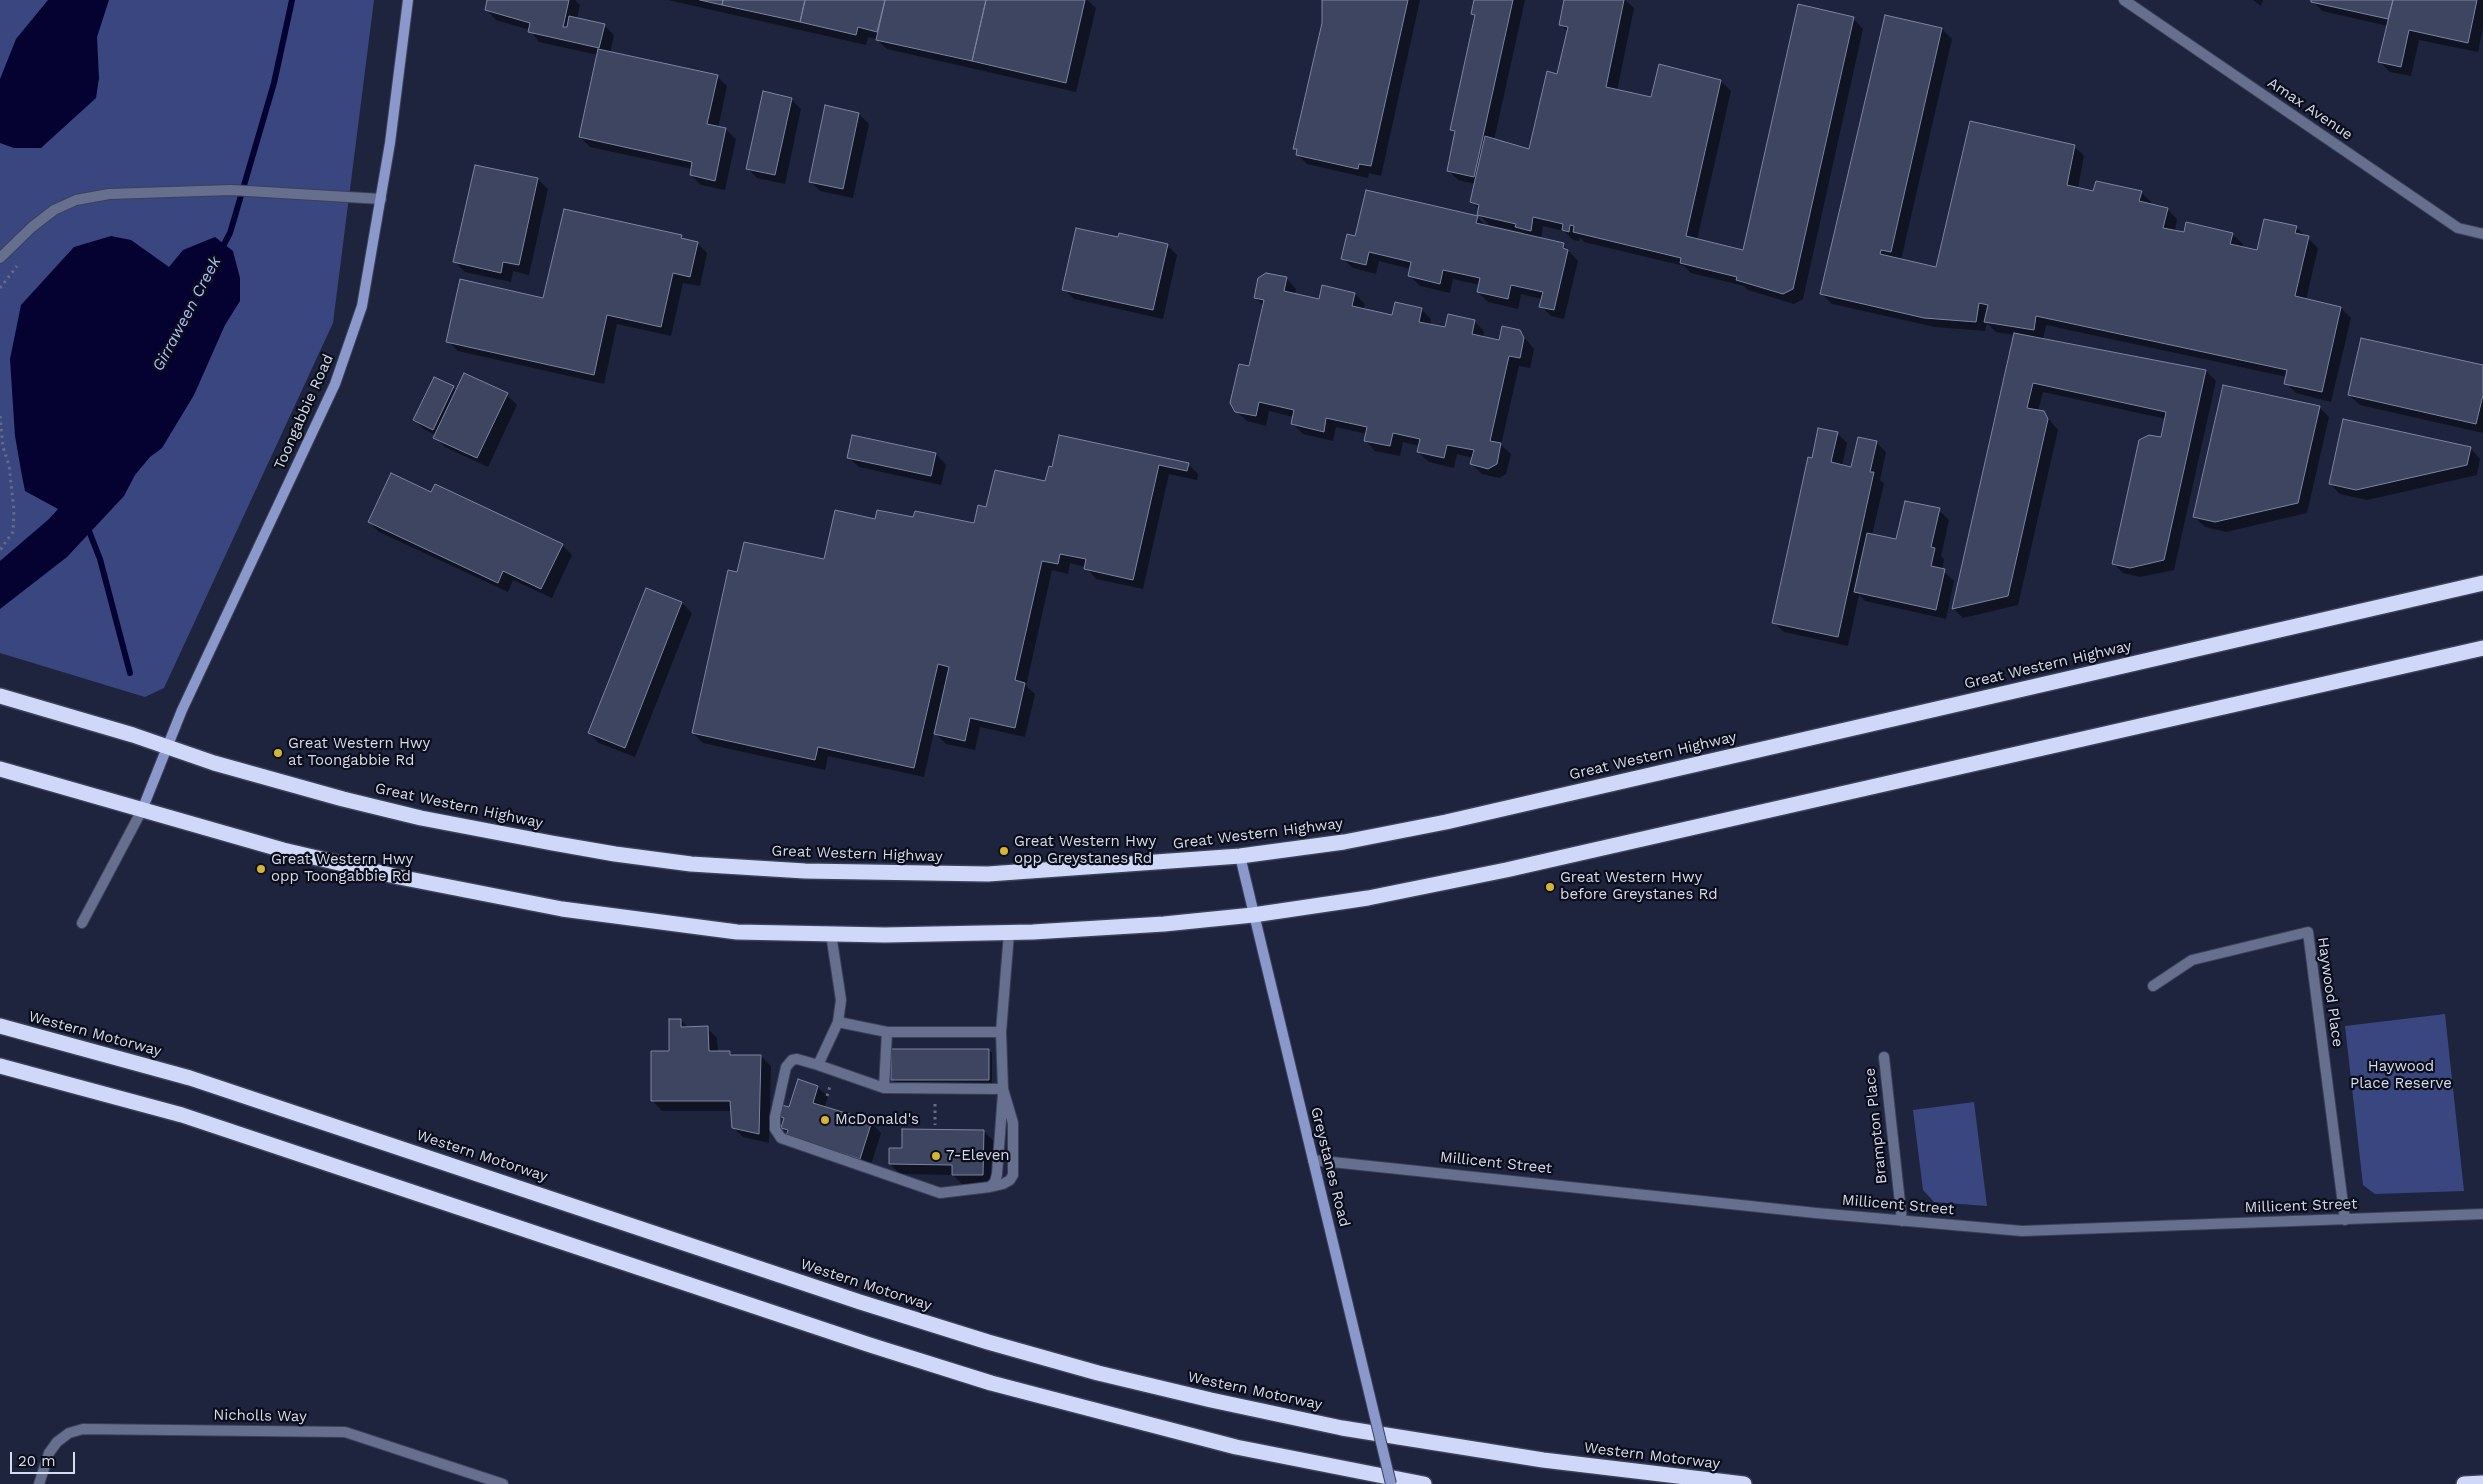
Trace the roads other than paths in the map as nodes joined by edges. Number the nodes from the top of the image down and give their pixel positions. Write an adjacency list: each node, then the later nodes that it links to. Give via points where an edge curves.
1 (408, 0): 3 (main road, Toongabbie Road)
2 (2124, 0): 4 (street, Amax Avenue, via 2458,228)
3 (381, 199): 5 (street, via 231,190 109,194 76,200 54,210); 9 (main road, Toongabbie Road, via 362,306 335,384)
4 (2483, 234)
5 (0, 258)
6 (2483, 583): 12 (highway, Great Western Highway, via 1446,822 1344,842)
7 (2483, 648): 13 (highway, via 1506,870 1368,898)
8 (0, 696): 9 (highway, Great Western Highway)
9 (167, 748): 11 (main road, Toongabbie Road); 12 (highway, Great Western Highway, via 421,818 691,864 805,871 988,874)
10 (0, 769): 11 (highway)
11 (142, 810): 14 (street); 16 (highway, via 283,850 562,909 737,932)
12 (1240, 856): 13 (main road, Greystanes Road)
13 (1254, 915): 15 (highway, via 1164,924); 27 (main road, Greystanes Road)
14 (82, 923)
15 (1009, 932): 16 (highway); 21 (street)
16 (831, 934): 18 (street, via 841,1000)
17 (2153, 986): 30 (street, Haywood Place, via 2192,960 2308,932)
18 (838, 1022): 20 (street); 23 (street)
19 (0, 1026): 37 (highway, Western Motorway, via 190,1078 860,1302 1098,1373 1342,1428 1543,1460)
20 (887, 1032): 21 (street); 25 (street)
21 (1002, 1032): 26 (street)
22 (1884, 1057): 31 (street, Brampton Place)
23 (818, 1065): 25 (street); 28 (street, via 797,1059 786,1067 775,1117 775,1128 781,1138 940,1193)
24 (0, 1066): 36 (highway, via 191,1118 991,1384 1236,1447)
25 (884, 1088): 26 (street)
26 (1003, 1089): 28 (street, via 997,1174); 28 (street, via 1013,1123 1013,1175 1003,1184)
27 (1313, 1160): 31 (street, Millicent Street); 35 (main road, Greystanes Road, bridge)
28 (990, 1187)
29 (2483, 1214): 30 (street, Millicent Street)
30 (2345, 1220): 31 (street, Millicent Street, via 2022,1231)
31 (1902, 1221)
32 (2483, 1483): 38 (highway)
33 (39, 1484): 34 (street, Nicholls Way, via 49,1453 57,1442 69,1433 83,1429 345,1432)
34 (503, 1484)
35 (1391, 1484)
36 (1424, 1484)
37 (1744, 1484)
38 (2464, 1484)

